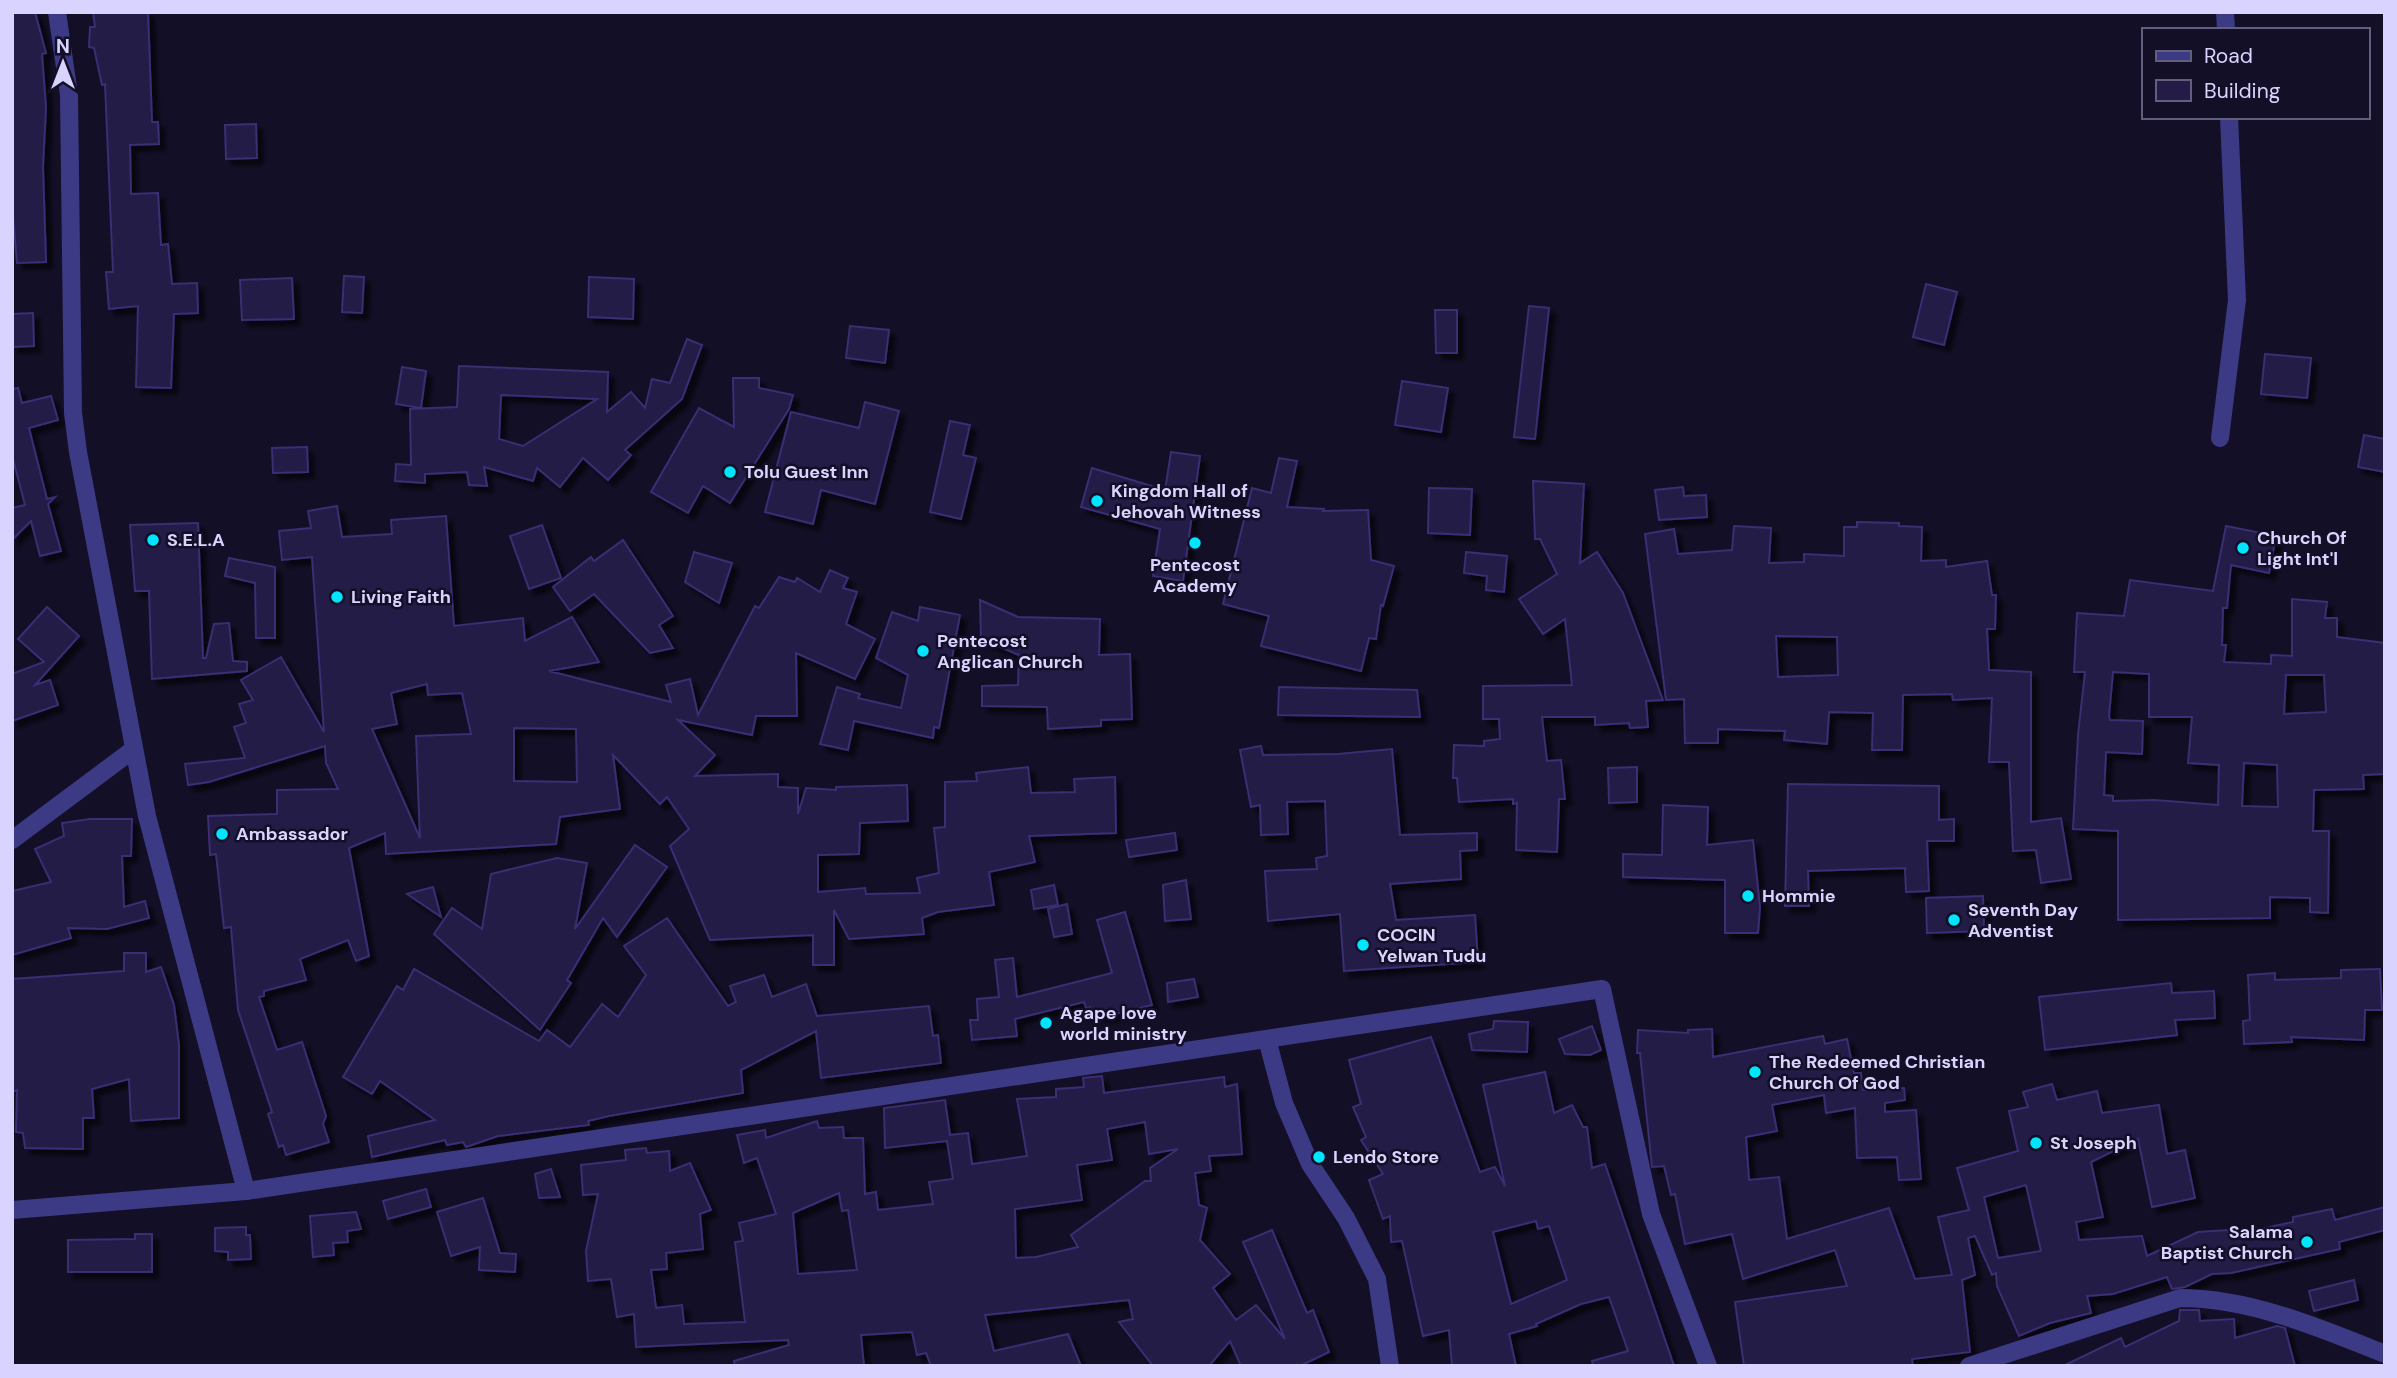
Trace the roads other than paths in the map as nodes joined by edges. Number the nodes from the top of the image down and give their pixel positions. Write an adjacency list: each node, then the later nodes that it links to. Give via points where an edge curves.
1 (57, 12): 4 (street, via 69,95 73,413)
2 (2230, 119): 3 (street, via 2237,300)
3 (2220, 438)
4 (134, 748): 5 (street); 7 (street, via 147,816)
5 (12, 840)
6 (1267, 1039): 7 (street); 10 (street, via 1284,1103 1310,1164 1346,1218 1377,1279); 11 (street, via 1602,989 1651,1214)
7 (246, 1191): 8 (street)
8 (12, 1210)
9 (2385, 1354): 12 (street, via 2306,1323 2207,1298 2179,1298)
10 (1390, 1366)
11 (1708, 1366)
12 (1969, 1366)

